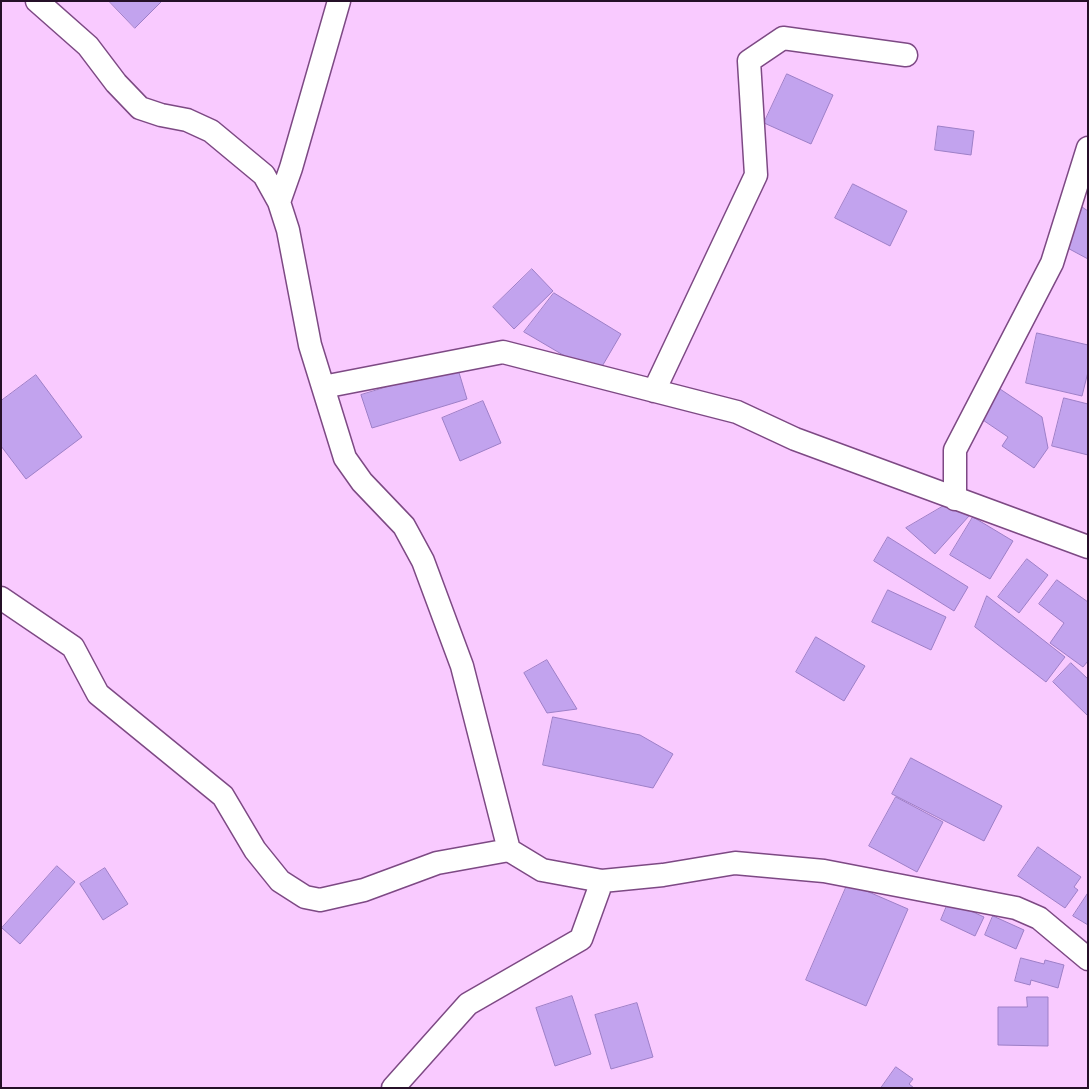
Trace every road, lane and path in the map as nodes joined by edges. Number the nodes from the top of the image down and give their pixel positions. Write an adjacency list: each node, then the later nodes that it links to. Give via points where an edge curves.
1 (37, 1): 5 (street, via 88,46 140,108 187,120 211,131 264,175)
2 (339, 1): 5 (street)
3 (906, 55): 7 (street, via 784,38 749,61 756,175)
4 (1088, 148): 8 (street, via 1052,263 955,450)
5 (279, 202): 6 (street, via 288,230 310,345)
6 (323, 386): 7 (street, via 503,352); 11 (street, via 346,458 362,482 404,526 423,561 462,666)
7 (654, 391): 8 (street, via 737,412 795,439)
8 (955, 499): 9 (street)
9 (1088, 547)
10 (1, 598): 11 (street, via 73,647 98,694 223,796 255,850 280,881 305,898 320,900 364,890 437,862)
11 (509, 850): 12 (street, via 542,870)
12 (602, 880): 13 (street, via 663,875 735,863 824,871 1016,908 1039,918); 14 (street, via 581,938 468,1004)
13 (1088, 959)
14 (393, 1088)

